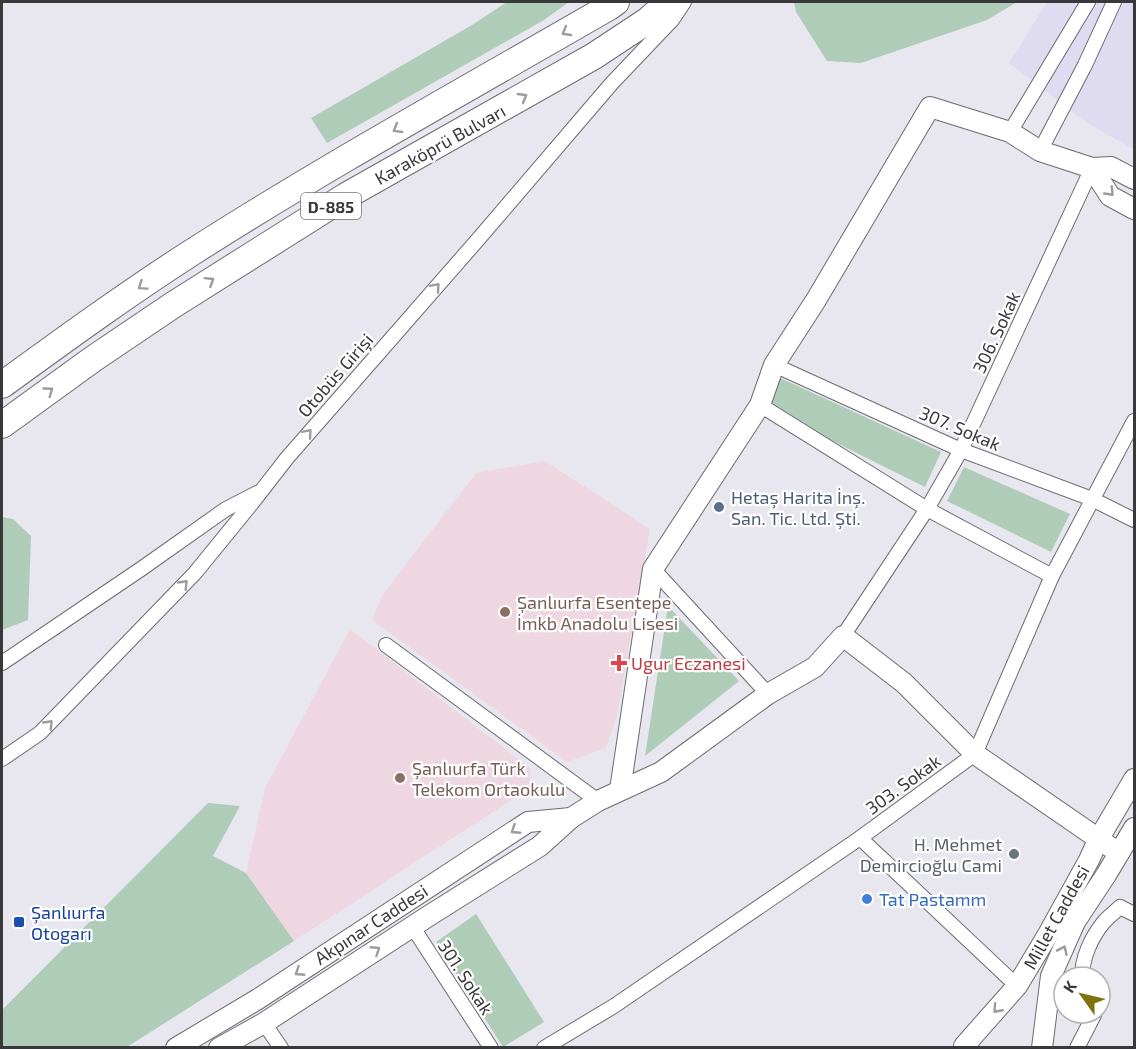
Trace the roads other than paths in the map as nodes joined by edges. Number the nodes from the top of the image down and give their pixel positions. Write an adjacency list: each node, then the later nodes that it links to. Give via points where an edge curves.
1 (616, 2): 12 (highway, Karaköprü Bulvarı / D-885, one-way to 12, via 190,253)
2 (669, 2): 15 (highway, Karaköprü Bulvarı / D-885, one-way to 2, via 173,305 346,196 594,56 648,21)
3 (684, 2): 17 (street, Otobüs Girişi, one-way to 3)
4 (1088, 2): 6 (street)
5 (1114, 2): 7 (street)
6 (1010, 132): 7 (street); 11 (street, via 930,106)
7 (1040, 151): 8 (street)
8 (1092, 168): 9 (street, via 1111,167); 10 (street, one-way to 10, via 1110,195); 16 (street, 306. Sokak)
9 (1134, 179)
10 (1134, 209)
11 (774, 365): 13 (street); 16 (street, 307. Sokak)
12 (2, 384)
13 (760, 405): 19 (street); 21 (street)
14 (1134, 421): 18 (street)
15 (2, 425)
16 (961, 450): 18 (street, 307. Sokak); 19 (street, 306. Sokak)
17 (262, 490): 25 (street, via 226,509); 28 (street, Otobüs Girişi, one-way to 17, via 40,733 102,670 195,573)
18 (1092, 499): 20 (street, 307. Sokak); 22 (street)
19 (927, 509): 22 (street); 23 (street, 306. Sokak)
20 (1134, 520)
21 (653, 569): 26 (street); 30 (street)
22 (1052, 576): 27 (street)
23 (843, 636): 26 (street, Akpınar Caddesi, via 815,667); 27 (street, via 904,683)
24 (386, 645): 31 (street)
25 (2, 663)
26 (768, 694): 30 (street, Akpınar Caddesi, via 661,772)
27 (975, 754): 34 (street, 303. Sokak); 35 (street)
28 (2, 759)
29 (1134, 779): 35 (street, Millet Caddesi)
30 (620, 790): 31 (street, Akpınar Caddesi)
31 (598, 801): 32 (street, Akpınar Caddesi)
32 (571, 818): 38 (street, Akpınar Caddesi, via 540,846); 43 (street, Akpınar Caddesi, one-way to 43, via 528,822 258,999)
33 (1134, 828): 36 (street, Millet Caddesi)
34 (860, 838): 40 (street); 47 (street, 303. Sokak, via 615,1006)
35 (1098, 840): 36 (street); 40 (street, Millet Caddesi)
36 (1119, 853): 49 (street, Millet Caddesi, one-way to 36, via 1051,976 1075,922)
37 (1134, 914): 39 (street, via 1120,907 1103,923)
38 (412, 927): 41 (street, Akpınar Caddesi, one-way to 38); 46 (street, 301. Sokak)
39 (1082, 965)
40 (1017, 986): 48 (street, Millet Caddesi, one-way to 48)
41 (264, 1023): 44 (street, Akpınar Caddesi); 45 (street)
42 (1089, 1025): 50 (street)
43 (176, 1047)
44 (219, 1047)
45 (281, 1047)
46 (491, 1047)
47 (544, 1047)
48 (963, 1047)
49 (1042, 1047)
50 (1077, 1047)

